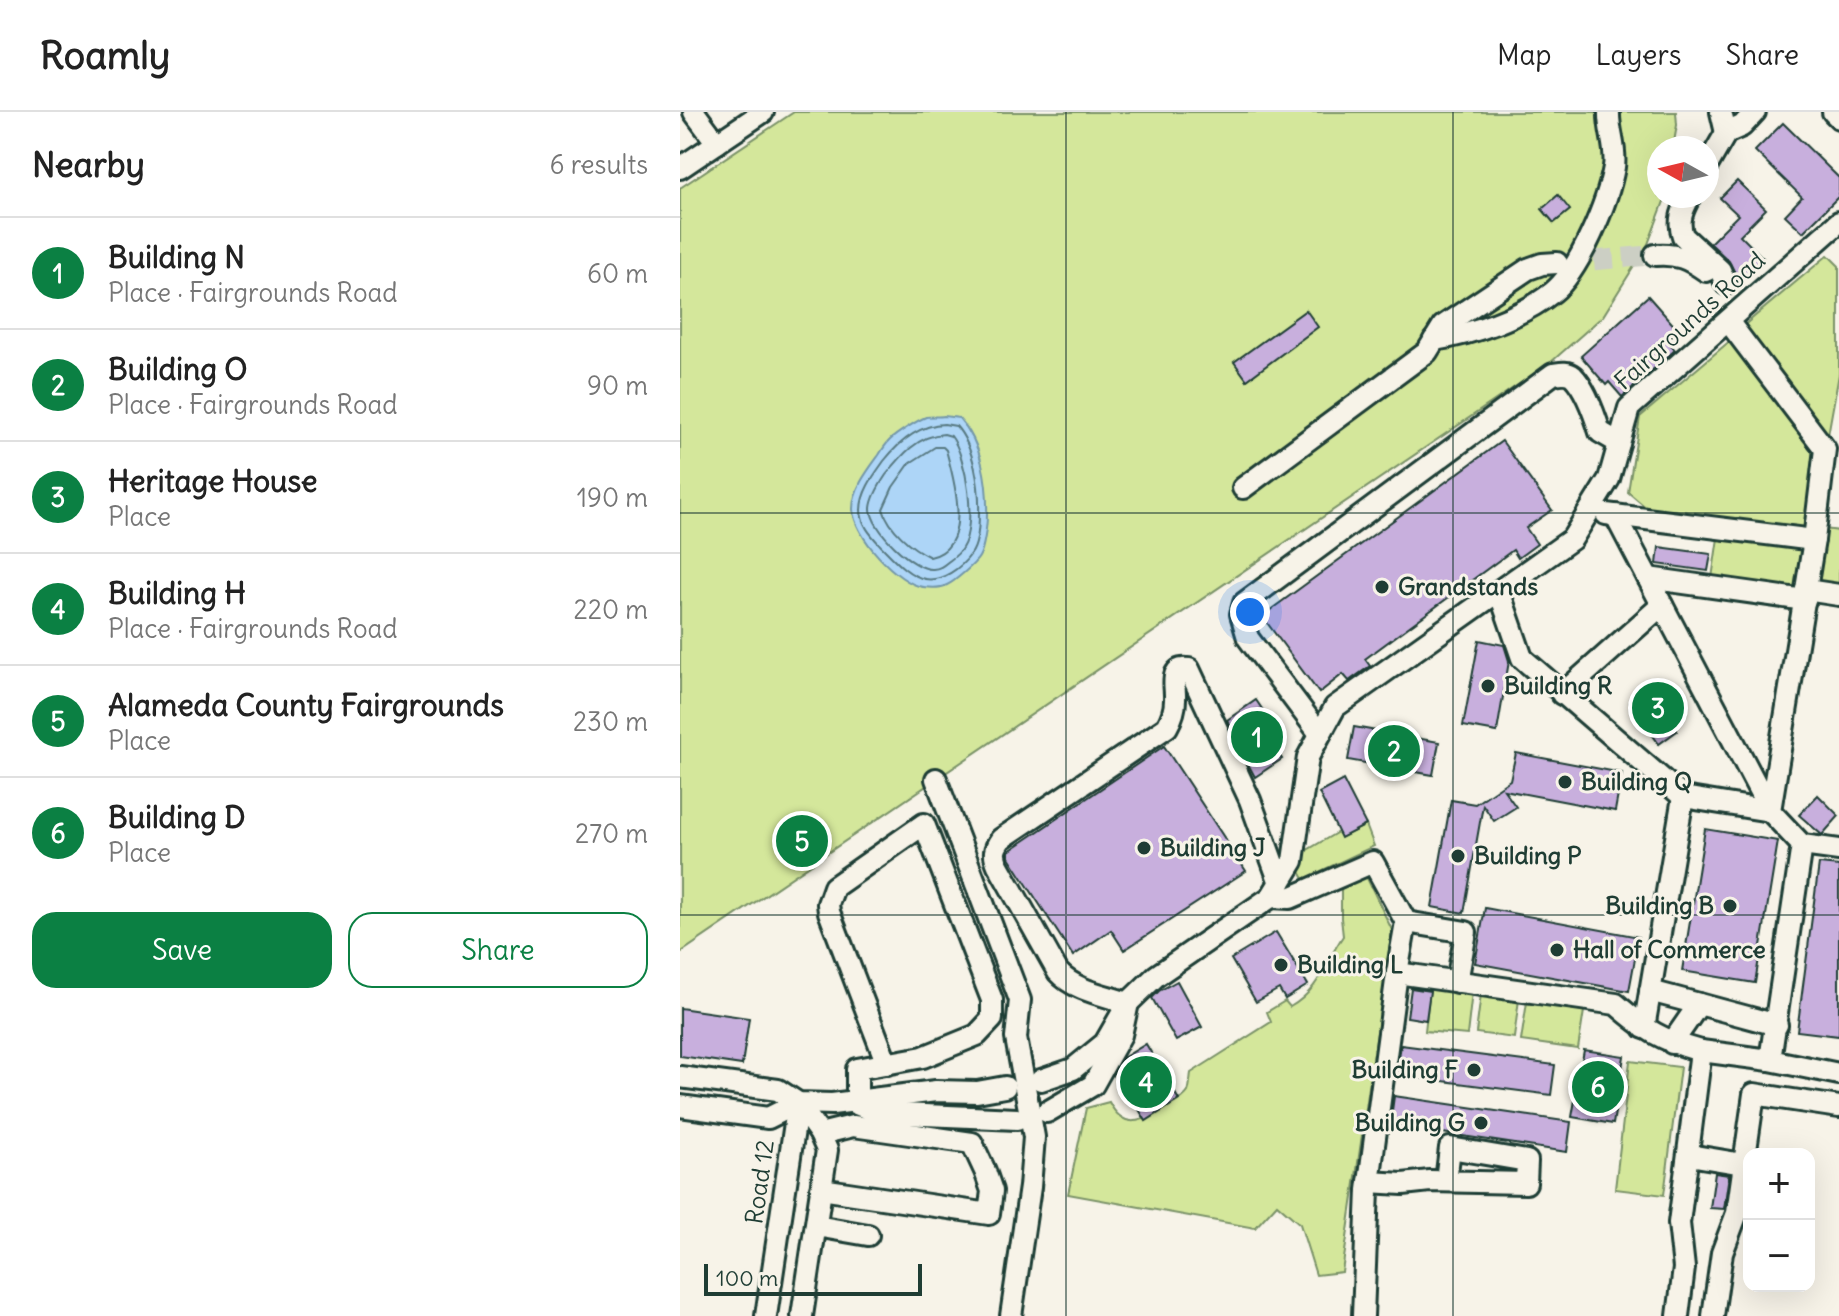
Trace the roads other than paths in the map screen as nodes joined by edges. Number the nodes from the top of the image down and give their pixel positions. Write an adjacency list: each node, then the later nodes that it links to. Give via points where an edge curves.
1 (694, 112): 10 (street)
2 (763, 112): 8 (street)
3 (1609, 112): 20 (street, via 1614,165 1596,220 1567,277 1555,291 1511,316 1461,336)
4 (1721, 112): 9 (street)
5 (1755, 112): 9 (street)
6 (1833, 112): 7 (street)
7 (1839, 118)
8 (736, 120): 10 (street)
9 (1726, 133): 11 (street)
10 (717, 143): 12 (street)
11 (1719, 145)
12 (683, 160)
13 (1684, 208): 17 (street, via 1683,236 1720,270)
14 (1837, 228): 18 (street, Fairgrounds Road)
15 (1655, 255): 17 (street, via 1682,256)
16 (1557, 263): 20 (street, via 1528,269 1443,326)
17 (1726, 284): 18 (street)
18 (1749, 301): 19 (street, Fairgrounds Road)
19 (1728, 321): 21 (street, Fairgrounds Road, via 1629,408); 25 (street, via 1825,449)
20 (1434, 340): 22 (street, via 1427,352)
21 (1619, 443): 23 (street, Fairgrounds Road, via 1609,479); 32 (street, via 1600,432 1591,404 1572,375 1553,374 1244,603 1241,614 1248,638)
22 (1243, 488)
23 (1590, 512): 24 (street); 27 (street, Fairgrounds Road, via 1572,539)
24 (1615, 515): 25 (street); 26 (street)
25 (1814, 540): 28 (street)
26 (1648, 578): 28 (street); 30 (street)
27 (1499, 591): 31 (street, via 1522,658); 32 (street, Fairgrounds Road, via 1335,707)
28 (1805, 595): 29 (street); 35 (street)
29 (1839, 595)
30 (1662, 605): 31 (street); 35 (street)
31 (1562, 694): 34 (street)
32 (1320, 734): 38 (street, Fairgrounds Road, via 1308,757 1293,861)
33 (936, 779): 74 (street, via 1020,1000 1016,1038 1034,1137)
34 (1683, 797): 35 (street); 42 (street)
35 (1770, 811): 36 (street)
36 (1802, 845): 37 (street); 45 (street)
37 (1839, 850)
38 (1276, 890): 39 (street, via 1290,898 1373,862); 43 (street, via 1156,976); 43 (street, via 1250,800 1189,669 1179,669 1174,714 1167,727 995,848 998,865 1058,972 1075,985)
39 (1406, 922): 40 (street); 41 (street, via 1466,932)
40 (1397, 973): 41 (street); 66 (street)
41 (1457, 982): 46 (street, via 1616,1004)
42 (1650, 991): 44 (street); 46 (street)
43 (1128, 1003): 53 (street, via 1105,1043 1073,1069); 59 (street, via 1121,1035 1093,1085)
44 (1699, 1004): 45 (street); 47 (street)
45 (1777, 1025): 49 (street)
46 (1644, 1028): 47 (street)
47 (1672, 1043): 48 (street)
48 (1701, 1051): 49 (street); 63 (street)
49 (1770, 1060): 51 (street)
50 (887, 1064): 50 (street, via 962,1042 992,1019 992,1000 924,824 834,887 828,904); 55 (street, via 857,1069)
51 (1839, 1074)
52 (680, 1077): 56 (street, via 778,1090)
53 (1041, 1080)
54 (1005, 1087): 55 (street)
55 (853, 1102): 56 (street); 60 (street, via 878,1113)
56 (798, 1103): 57 (street, via 768,1118); 61 (street); 72 (street, Road 12)
57 (680, 1106)
58 (1839, 1107): 62 (street, via 1754,1094)
59 (1047, 1112)
60 (1017, 1119)
61 (820, 1134): 67 (street, via 827,1150); 67 (street, via 853,1126 972,1143 992,1191 989,1214)
62 (1746, 1148)
63 (1689, 1155): 64 (street); 70 (street, via 1679,1223)
64 (1743, 1164): 71 (street, via 1737,1213 1722,1253)
65 (1446, 1181): 66 (street)
66 (1368, 1186): 75 (street)
67 (821, 1189): 68 (street)
68 (816, 1226): 69 (street); 73 (street)
69 (868, 1235)
70 (1682, 1289): 71 (street); 76 (street)
71 (1716, 1294): 77 (street)
72 (766, 1316)
73 (802, 1316)
74 (1011, 1316)
75 (1363, 1316)
76 (1678, 1316)
77 (1713, 1316)

